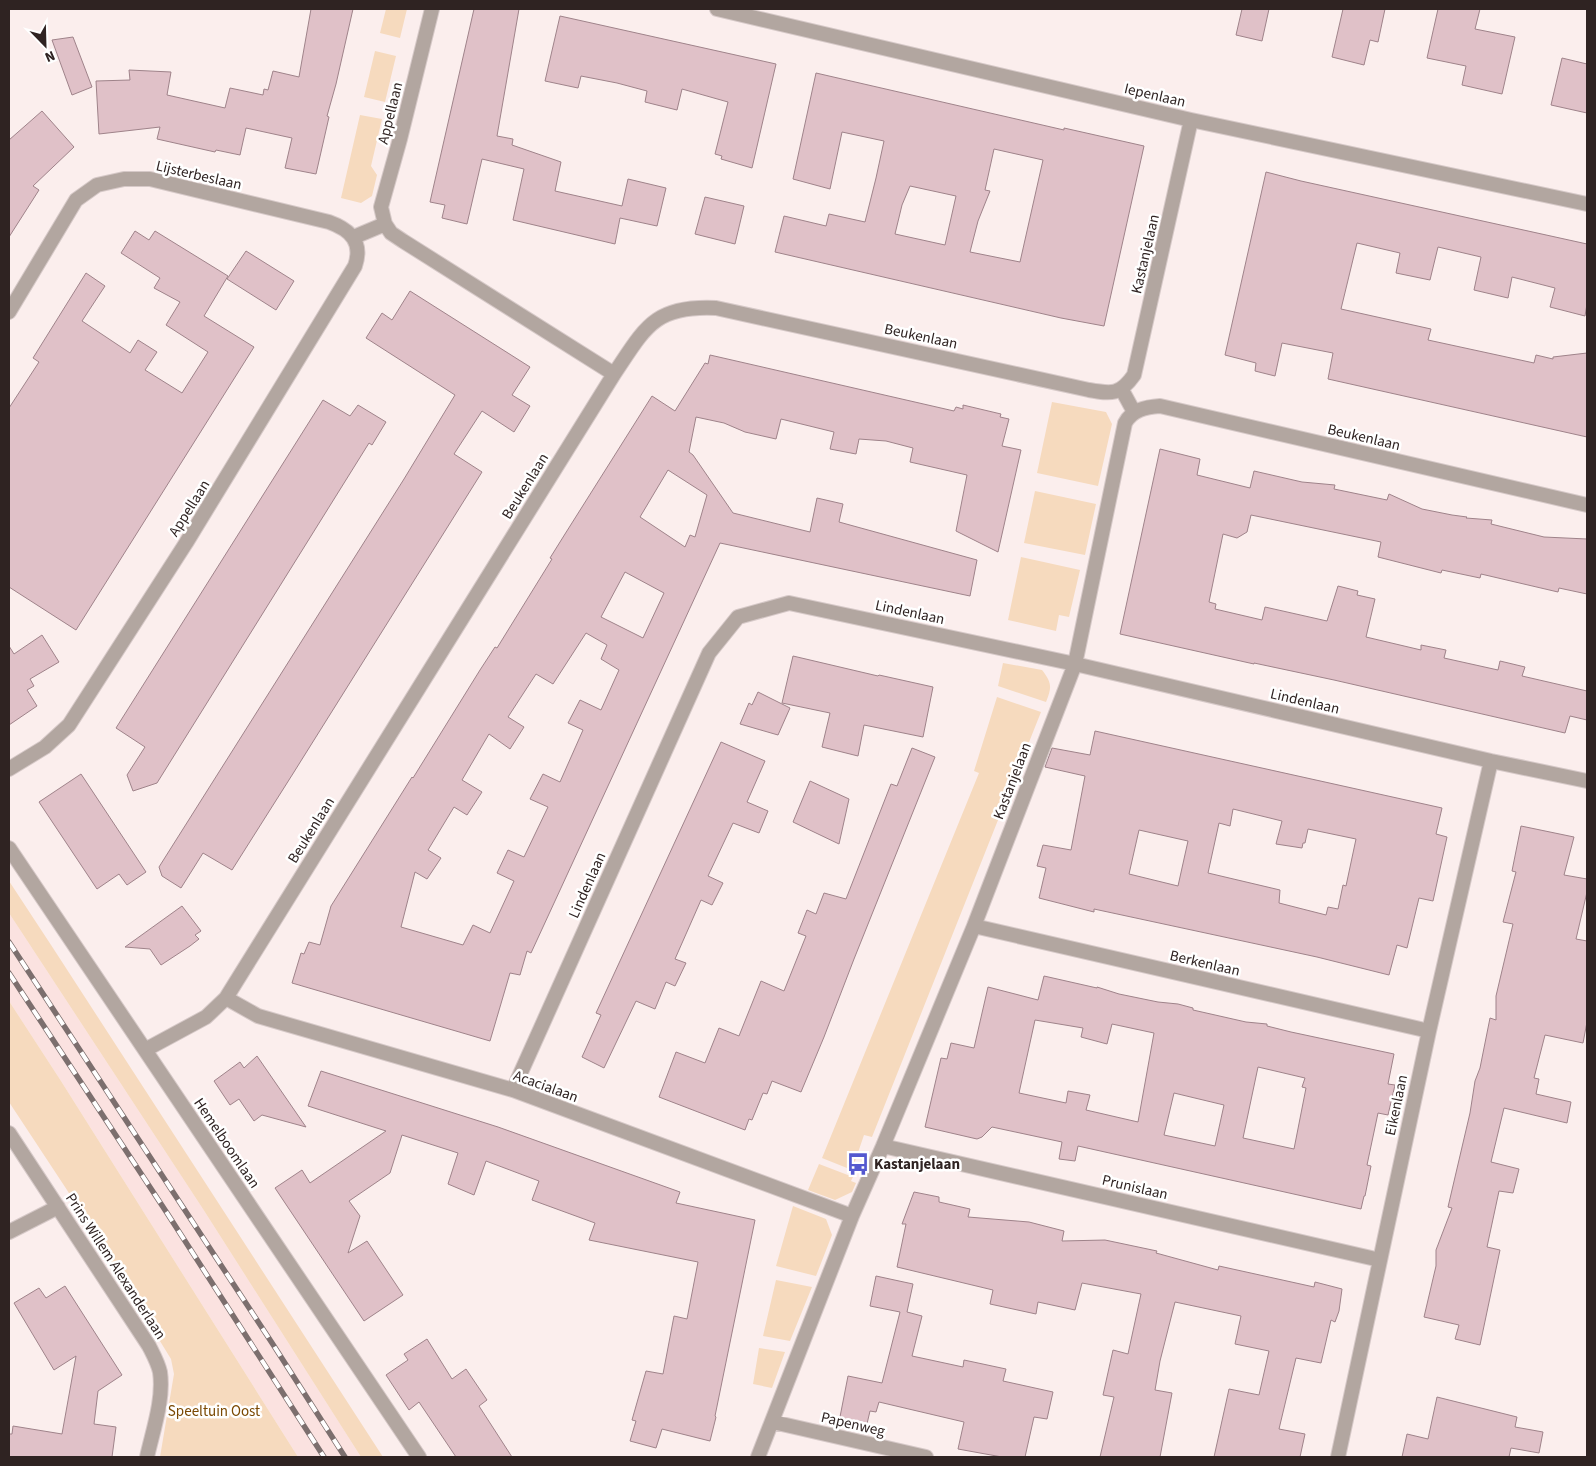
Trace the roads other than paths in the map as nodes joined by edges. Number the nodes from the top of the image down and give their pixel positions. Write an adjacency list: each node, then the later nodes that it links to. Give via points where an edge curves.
1 (432, 9): 5 (street, Appellaan, via 381,207)
2 (717, 9): 3 (street, Iepenlaan)
3 (1191, 120): 4 (street, Iepenlaan); 9 (street, Kastanjelaan, via 1134,375)
4 (1587, 204)
5 (385, 224): 6 (street); 8 (street, via 403,241)
6 (354, 237): 7 (street, Lijsterbeslaan, via 329,222 150,179 124,179 97,185 76,200); 14 (street, Appellaan, via 358,249 355,266 186,543 69,725 46,747)
7 (9, 312)
8 (614, 374): 9 (street, Beukenlaan, via 643,332 661,317 690,307 703,307 1089,390 1113,393); 18 (street, Beukenlaan)
9 (1122, 390): 10 (street)
10 (1134, 412): 11 (street, Beukenlaan, via 1160,406); 12 (street, Kastanjelaan, via 1125,423)
11 (1587, 505)
12 (1075, 664): 13 (street, Lindenlaan); 17 (street, Kastanjelaan); 21 (street, Lindenlaan, via 789,603 738,617 709,653)
13 (1491, 761): 15 (street, Lindenlaan); 19 (street, Eikenlaan)
14 (9, 770)
15 (1587, 781)
16 (9, 848): 20 (street, Hemelboomlaan)
17 (974, 926): 19 (street, Berkenlaan); 23 (street, Kastanjelaan)
18 (226, 998): 20 (street, Beukenlaan, via 206,1017); 21 (street, Acacialaan, via 258,1016)
19 (1429, 1031): 27 (street, Eikenlaan)
20 (145, 1050): 30 (street, Hemelboomlaan)
21 (512, 1090): 25 (street, Acacialaan)
22 (9, 1133): 24 (street, Prins Willem Alexanderlaan)
23 (883, 1146): 25 (street, Kastanjelaan); 27 (street, Prunislaan)
24 (58, 1207): 26 (street); 29 (street, Prins Willem Alexanderlaan, via 150,1346 157,1364 160,1397)
25 (852, 1216): 28 (street, Kastanjelaan)
26 (9, 1232)
27 (1380, 1260): 33 (street, Eikenlaan)
28 (773, 1422): 31 (street, Kastanjelaan); 32 (street, Papenweg)
29 (147, 1457)
30 (419, 1457)
31 (758, 1457)
32 (926, 1457)
33 (1338, 1457)

